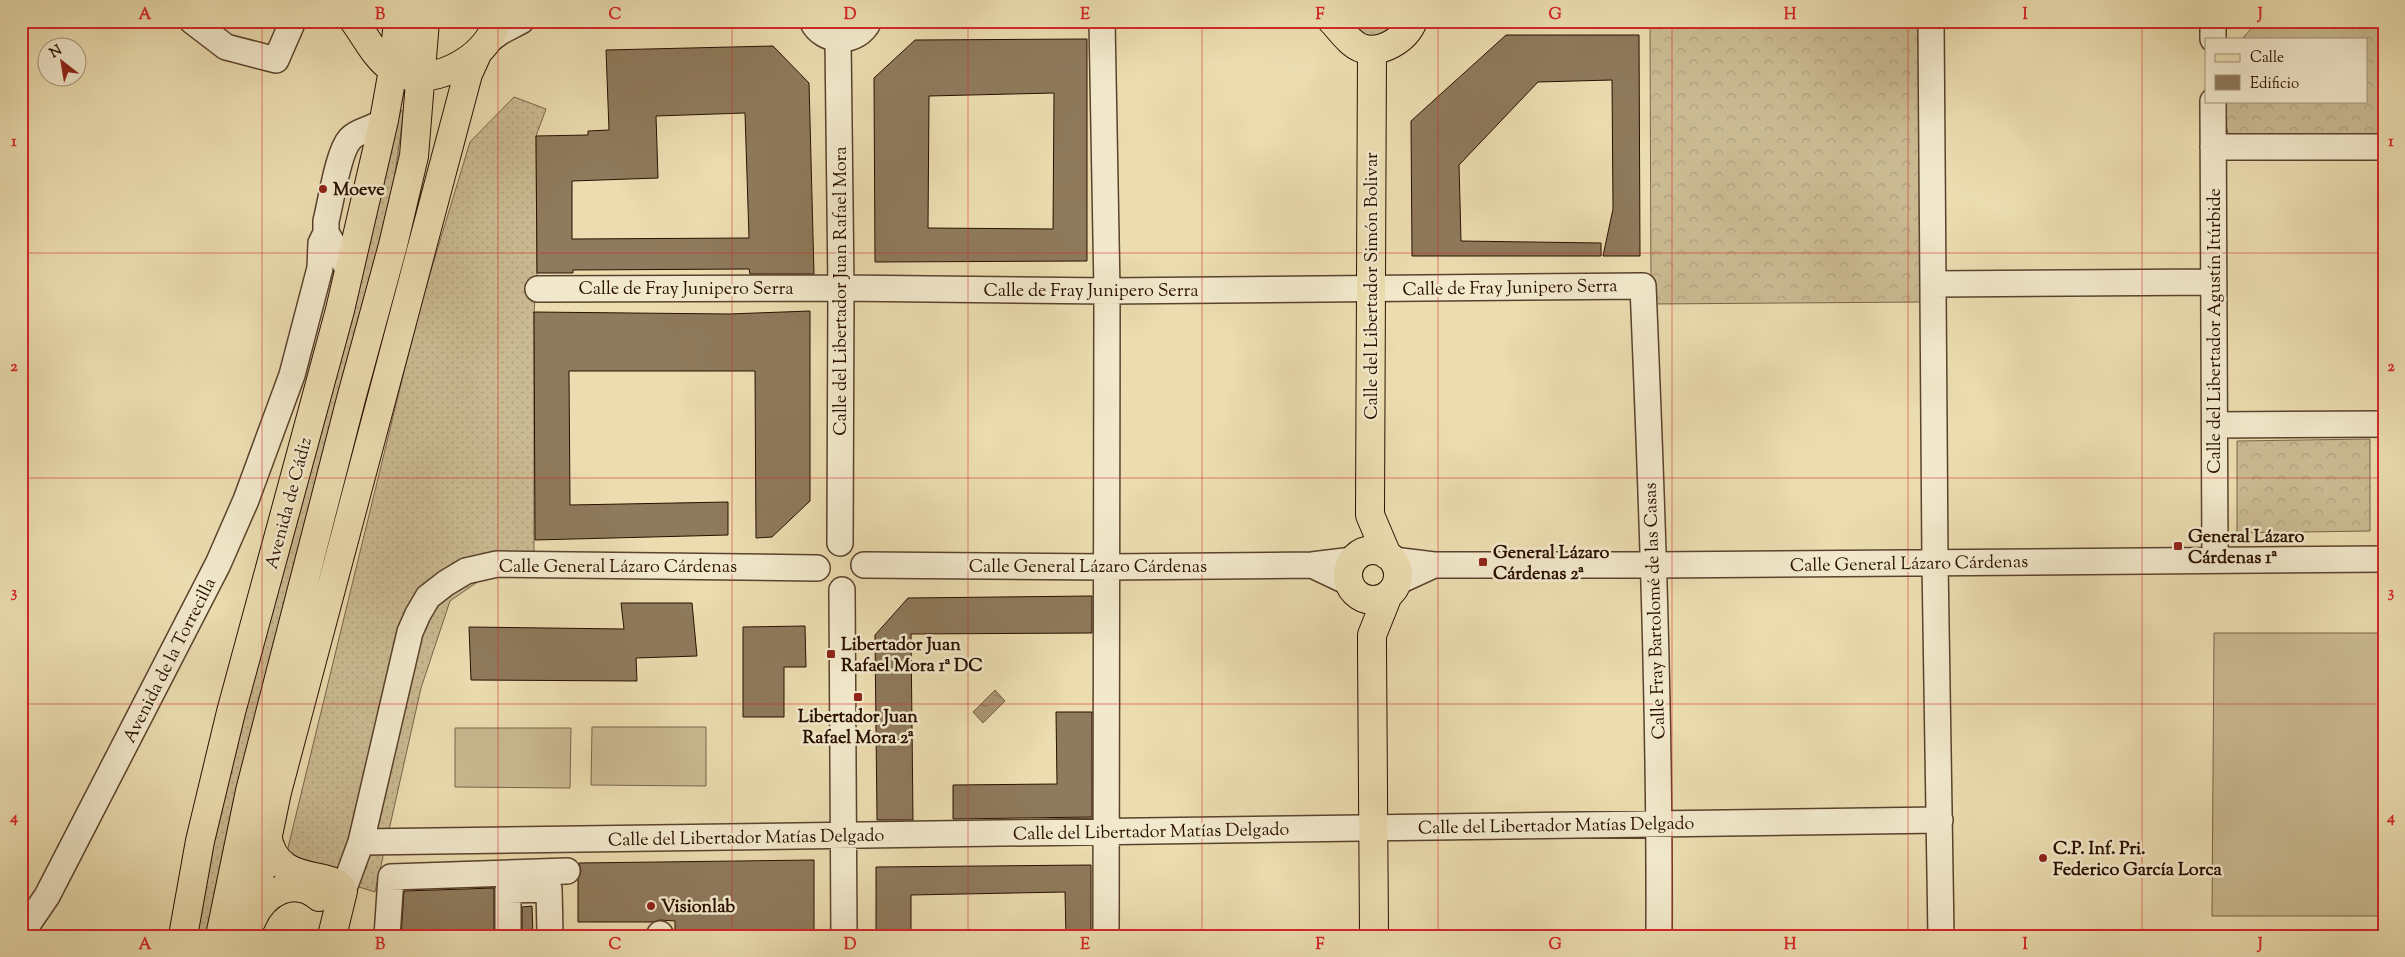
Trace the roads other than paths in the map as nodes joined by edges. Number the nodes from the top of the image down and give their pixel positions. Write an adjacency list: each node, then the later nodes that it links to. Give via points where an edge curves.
1 (192, 21): 2 (street, via 226,47 276,60)
2 (293, 21)
3 (354, 21): 19 (main road, via 375,53)
4 (398, 21): 19 (main road, Avenida de Cádiz)
5 (425, 21): 20 (main road, Avenida de Cádiz)
6 (521, 21): 15 (street)
7 (869, 21): 16 (street, via 859,34)
8 (1102, 21): 34 (street)
9 (1332, 21): 17 (main road, via 1352,42)
10 (1413, 21): 17 (main road, via 1410,29 1396,42)
11 (1931, 21): 29 (street)
12 (2213, 21): 14 (street)
13 (811, 23): 16 (street)
14 (2213, 38)
15 (487, 39): 18 (main road); 40 (main road, Avenida de Cádiz, via 468,74)
16 (838, 40): 31 (street, Calle del Libertador Juan Rafael Mora)
17 (1372, 50): 33 (main road, Calle del Libertador Simón Bolivar)
18 (454, 69): 20 (main road); 25 (main road, Avenida de Cádiz, via 446,80)
19 (393, 70): 20 (main road); 22 (main road, Avenida de Cádiz)
20 (422, 75): 25 (main road, Avenida de Cádiz)
21 (2213, 102): 24 (street, Calle del Libertador Agustín Itúrbide)
22 (384, 120): 26 (street, via 350,138 326,221); 27 (main road, Avenida de Cádiz)
23 (2384, 147): 24 (street)
24 (2214, 148): 28 (street, Calle del Libertador Agustín Itúrbide)
25 (414, 156): 37 (main road, Avenida de Cádiz)
26 (326, 233): 27 (street); 36 (street, via 321,243 320,268)
27 (349, 270): 35 (main road, Avenida de Cádiz)
28 (2214, 282): 29 (street); 39 (street, Calle del Libertador Agustín Itúrbide)
29 (1934, 284): 45 (street)
30 (1643, 286): 33 (street, Calle de Fray Junipero Serra); 47 (street, Calle Fray Bartolomé de las Casas)
31 (841, 288): 32 (street, Calle de Fray Junipero Serra); 34 (street, Calle de Fray Junipero Serra); 42 (street, Calle del Libertador Juan Rafael Mora)
32 (538, 289)
33 (1370, 289): 34 (street, Calle de Fray Junipero Serra); 41 (main road, Calle del Libertador Simón Bolivar)
34 (1107, 291): 48 (street)
35 (340, 310): 36 (street, via 326,322); 67 (main road, Avenida de Cádiz, via 231,712 200,841)
36 (292, 375): 65 (street, Avenida de la Torrecilla, via 218,564 51,887)
37 (351, 399): 40 (main road, Avenida de Cádiz, via 344,460); 68 (main road, Avenida de Cádiz, via 243,817)
38 (2384, 424): 39 (street)
39 (2214, 425): 44 (street, Calle del Libertador Agustín Itúrbide)
40 (350, 516): 58 (main road, Avenida de Cádiz)
41 (1372, 522): 50 (main road, Calle del Libertador Simón Bolivar); 51 (main road, Calle del Libertador Simón Bolivar)
42 (840, 543): 46 (street, via 859,552); 49 (street, via 821,554)
43 (2384, 559): 44 (street, Calle General Lázaro Cárdenas)
44 (2215, 560): 45 (street, Calle General Lázaro Cárdenas)
45 (1935, 562): 47 (street, Calle General Lázaro Cárdenas); 54 (street)
46 (864, 565): 48 (street, Calle General Lázaro Cárdenas); 52 (street, via 856,585)
47 (1654, 565): 51 (street, Calle General Lázaro Cárdenas, via 1434,565); 55 (street, Calle Fray Bartolomé de las Casas)
48 (1106, 567): 50 (street, Calle General Lázaro Cárdenas, via 1312,565); 57 (street)
49 (818, 568): 52 (street, via 822,581); 59 (street, Calle General Lázaro Cárdenas, via 497,564 466,571 428,597 410,632)
50 (1354, 573): 51 (main road, via 1372,550); 51 (main road, via 1373,601); 53 (main road)
51 (1391, 573): 53 (main road)
52 (842, 590): 60 (street)
53 (1372, 635): 56 (main road)
54 (1940, 820): 55 (street, Calle del Libertador Matías Delgado); 76 (street)
55 (1660, 824): 56 (street, Calle del Libertador Matías Delgado); 75 (street, Calle Fray Bartolomé de las Casas)
56 (1373, 828): 57 (street, Calle del Libertador Matías Delgado); 74 (main road)
57 (1106, 832): 60 (street, Calle del Libertador Matías Delgado); 73 (street)
58 (267, 834): 62 (main road, via 271,852 280,862); 64 (main road, Avenida de Cádiz)
59 (363, 834): 60 (street, Calle del Libertador Matías Delgado); 62 (street, via 341,867); 63 (street)
60 (844, 835): 72 (street)
61 (567, 871): 70 (street, via 391,877)
62 (316, 885): 63 (main road, via 335,900); 64 (main road, via 281,889 270,894 261,904); 69 (main road, via 331,920)
63 (343, 892): 69 (main road)
64 (248, 933)
65 (21, 934)
66 (550, 934): 71 (street, via 549,889 508,890)
67 (183, 936)
68 (220, 936)
69 (332, 936)
70 (387, 936)
71 (508, 936)
72 (844, 936)
73 (1106, 936)
74 (1374, 936)
75 (1659, 936)
76 (1941, 936)

